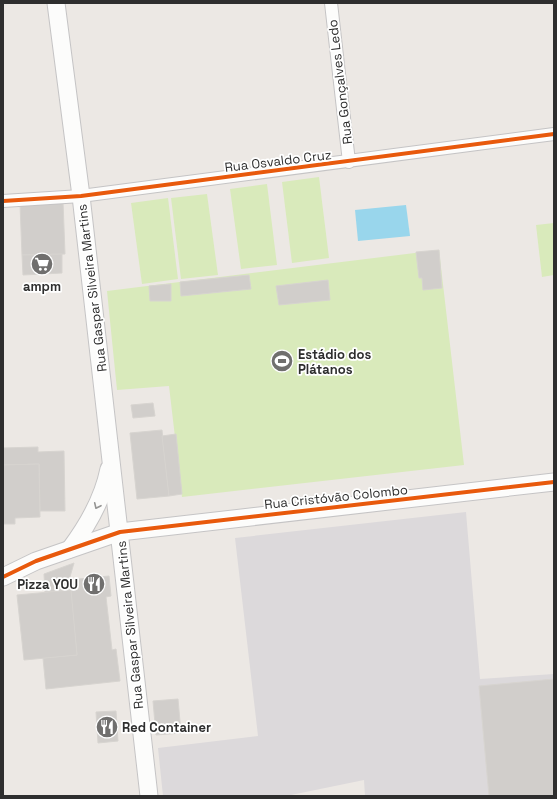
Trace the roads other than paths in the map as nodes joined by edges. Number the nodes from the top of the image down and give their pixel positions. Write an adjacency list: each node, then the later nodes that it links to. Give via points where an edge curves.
1 (56, 3): 5 (main road, Rua Gaspar Silveira Martins)
2 (331, 3): 4 (street, Rua Gonçalves Ledo)
3 (554, 134): 4 (street, Rua Osvaldo Cruz)
4 (349, 162): 5 (street, Rua Osvaldo Cruz)
5 (81, 196): 6 (street, Rua Osvaldo Cruz); 7 (main road, Rua Gaspar Silveira Martins)
6 (3, 201)
7 (111, 455): 9 (main road, Rua Gaspar Silveira Martins); 10 (main road, Rua Gaspar Silveira Martins, one-way to 10, via 108,476 99,502 83,532)
8 (554, 482): 9 (main road, Rua Cristóvão Colombo)
9 (120, 532): 10 (main road, Rua Cristóvão Colombo); 12 (main road, Rua Gaspar Silveira Martins)
10 (70, 549): 11 (main road, Rua Cristóvão Colombo, via 36,561)
11 (3, 577)
12 (149, 796)

